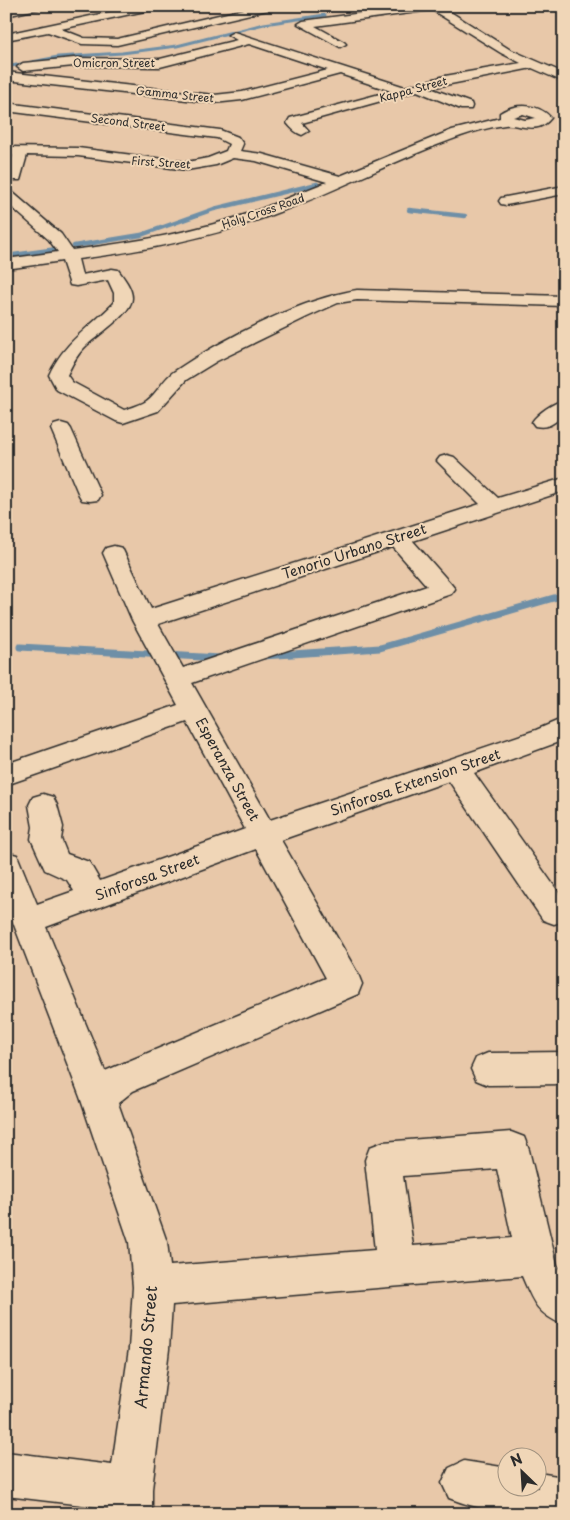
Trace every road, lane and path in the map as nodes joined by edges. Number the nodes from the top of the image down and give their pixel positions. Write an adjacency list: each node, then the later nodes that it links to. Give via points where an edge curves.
1 (38, 6): 6 (street)
2 (154, 6): 12 (street)
3 (272, 6): 8 (street)
4 (434, 7): 5 (street); 17 (street)
5 (393, 12): 7 (street); 9 (street)
6 (6, 13)
7 (346, 18): 11 (street); 14 (street, via 303,24)
8 (201, 23): 12 (street, via 130,40 106,42 74,40); 15 (street)
9 (408, 23)
10 (329, 26): 14 (street, via 346,35)
11 (362, 26)
12 (51, 29): 13 (street)
13 (6, 37)
14 (329, 38): 16 (street)
15 (250, 40): 18 (street, Omicron Street, via 160,63 74,62); 19 (street)
16 (340, 44)
17 (532, 64): 21 (street); 22 (street, Kappa Street)
18 (6, 70)
19 (341, 70): 20 (street, Gamma Street, via 226,103); 23 (street)
20 (6, 76)
21 (564, 78)
22 (417, 87): 23 (street, Kappa Street); 24 (street)
23 (404, 91): 27 (street, Kappa Street)
24 (466, 106)
25 (6, 107): 30 (street, Second Street, via 220,134 236,144)
26 (556, 110): 32 (street, Holy Cross Road, via 540,114 516,110 505,116 508,120 457,133)
27 (298, 126)
28 (6, 151): 29 (street, First Street)
29 (21, 151): 30 (street, First Street, via 78,152 187,166); 31 (street)
30 (232, 154): 32 (street, First Street, via 257,157)
31 (15, 177)
32 (341, 181): 36 (street, Holy Cross Road, via 260,214 204,231 140,246)
33 (564, 190): 35 (street)
34 (6, 194): 36 (street, via 55,237)
35 (506, 201)
36 (69, 257): 37 (street, Holy Cross Road); 38 (street, via 76,281 112,274 125,298 122,305 74,347 58,378 73,392 123,417 150,407 179,376 210,357 265,329 342,297)
37 (6, 264)
38 (564, 301)
39 (564, 406): 40 (street)
40 (542, 422)
41 (61, 429): 44 (street)
42 (447, 461): 45 (street)
43 (564, 484): 45 (street, Tenorio Urbano Street)
44 (90, 495)
45 (494, 506): 46 (street, Tenorio Urbano Street)
46 (397, 537): 48 (street, Tenorio Urbano Street); 49 (street, via 443,589)
47 (114, 553): 48 (street, Esperanza Street)
48 (144, 620): 49 (street, Esperanza Street)
49 (178, 679): 50 (street, Esperanza Street)
50 (194, 709): 53 (street); 55 (street, Esperanza Street)
51 (564, 728): 52 (street, Sinforosa Extension Street)
52 (456, 768): 55 (street, Sinforosa Extension Street); 58 (street)
53 (6, 775)
54 (43, 805): 57 (street, via 48,827 46,839 56,862 78,871)
55 (264, 834): 57 (street, Sinforosa Street); 62 (street, Esperanza Street, via 346,984 121,1080)
56 (6, 864): 59 (street, Armando Street)
57 (93, 897): 59 (street, Sinforosa Street)
58 (554, 911)
59 (29, 920): 62 (street, Armando Street)
60 (564, 1068): 61 (street)
61 (488, 1069)
62 (98, 1097): 65 (street, Armando Street, via 148,1242)
63 (535, 1256): 64 (street); 64 (street, via 511,1150 383,1160); 66 (street, via 544,1284)
64 (396, 1267): 65 (street)
65 (152, 1287): 70 (street, Armando Street, via 149,1349)
66 (564, 1305)
67 (6, 1474): 70 (street)
68 (464, 1484): 69 (street)
69 (564, 1499)
70 (130, 1501)

